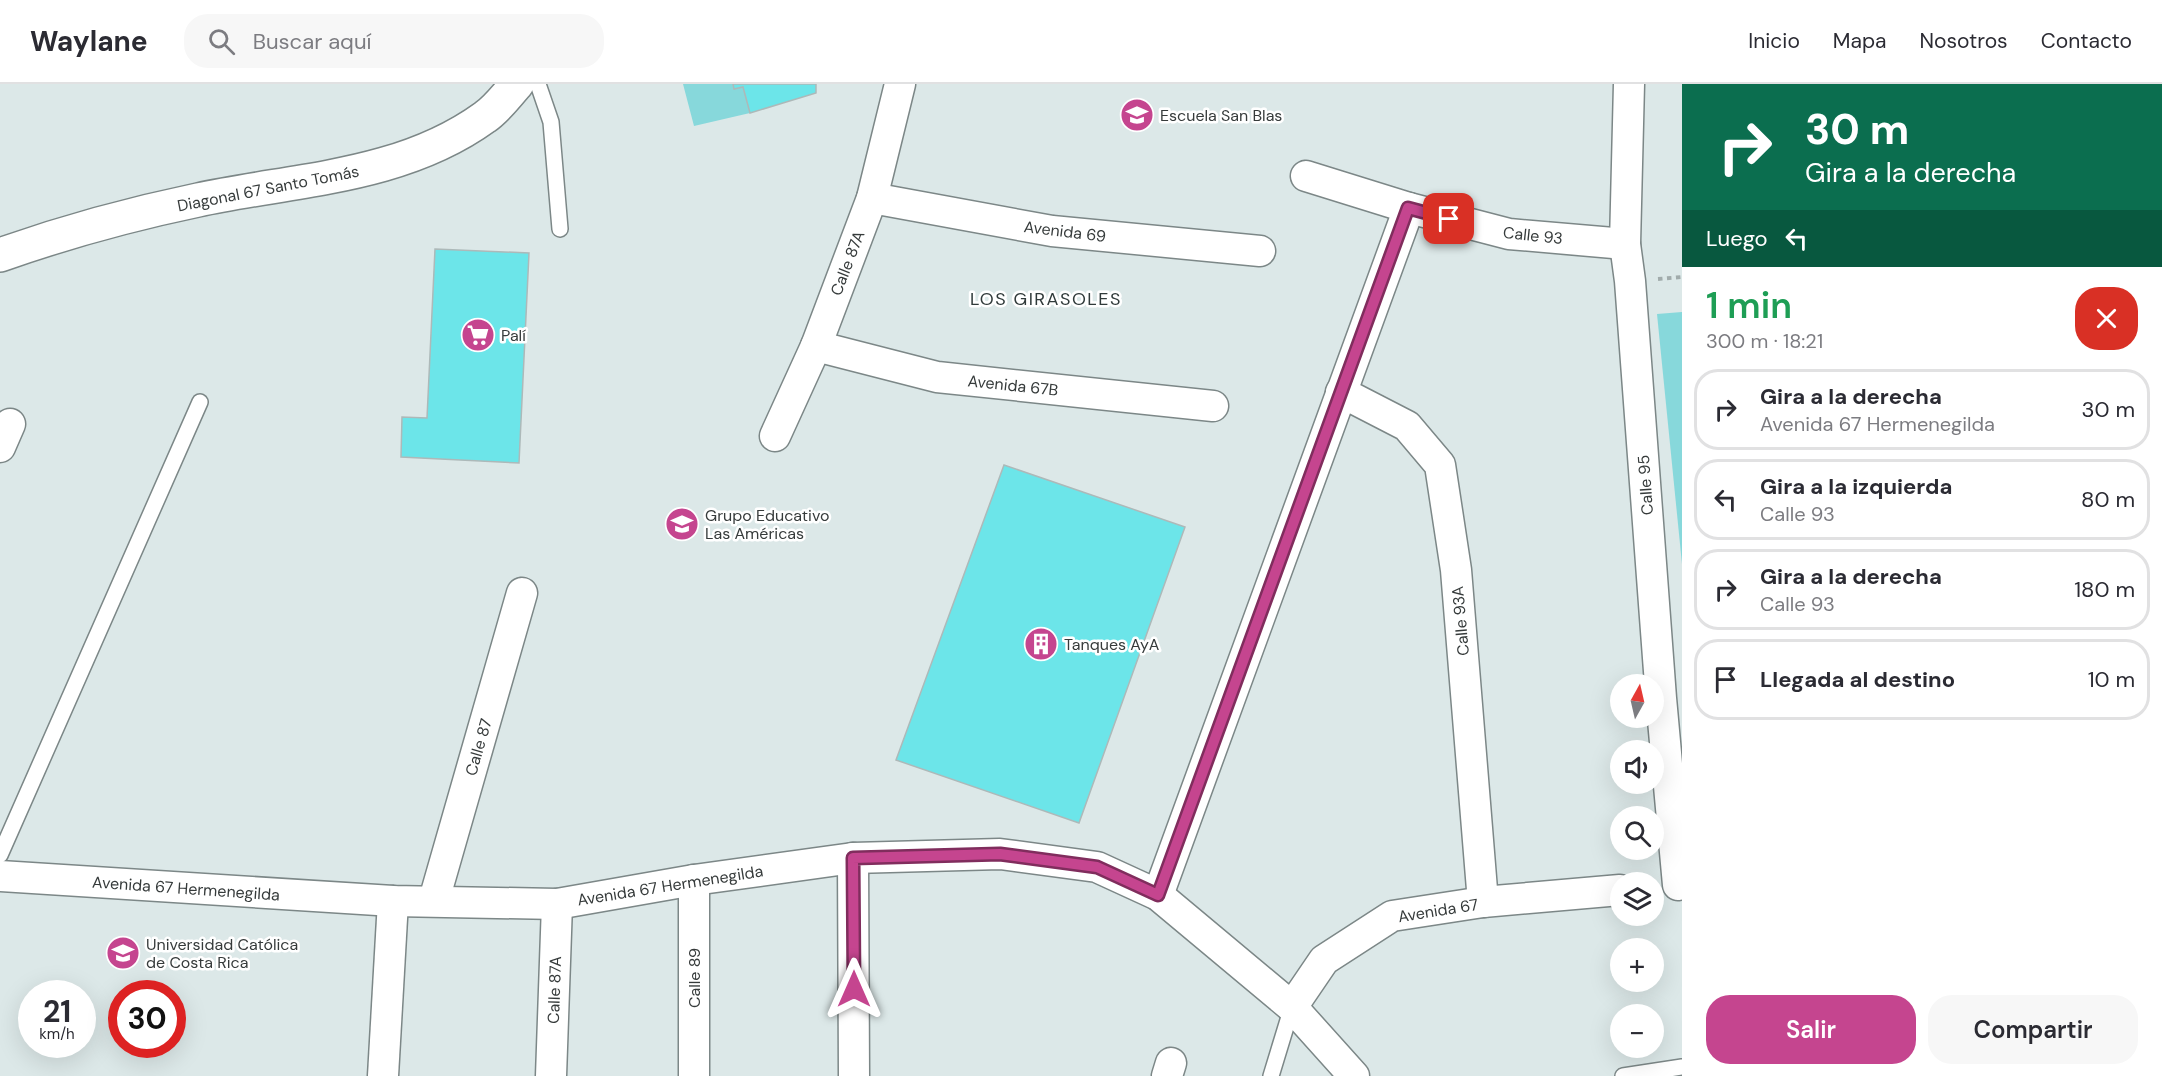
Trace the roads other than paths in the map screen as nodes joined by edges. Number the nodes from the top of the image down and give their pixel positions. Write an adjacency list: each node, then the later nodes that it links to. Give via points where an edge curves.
1 (517, 84): 11 (main road, Diagonal 67 Santo Tomás, via 486,117 413,156 324,180 198,200 87,226)
2 (538, 84): 8 (lane, via 550,122)
3 (900, 84): 6 (street, Calle 87A)
4 (1629, 84): 9 (street, Calle 95)
5 (1306, 176): 7 (street, Calle 93)
6 (872, 198): 10 (street, Avenida 69, via 1052,231); 12 (street, Calle 87A)
7 (1408, 208): 9 (street, Calle 93, via 1509,234); 13 (street)
8 (560, 229)
9 (1625, 244): 18 (street, Calle 95)
10 (1260, 251)
11 (0, 255)
12 (816, 346): 15 (street, Avenida 67B, via 937,376); 16 (street, Calle 87A)
13 (1341, 392): 25 (street); 28 (street, Calle 93A, via 1407,426 1440,465 1456,570)
14 (200, 402): 19 (lane)
15 (1213, 406)
16 (775, 436)
17 (522, 593): 26 (street, Calle 87)
18 (1671, 697): 23 (street, Calle 95)
19 (0, 855)
20 (853, 858): 22 (street, Avenida 67 Hermenegilda); 25 (street, Avenida 67 Hermenegilda, via 1000,854 1097,867); 35 (street)
21 (0, 876): 27 (street, Avenida 67 Hermenegilda)
22 (694, 880): 29 (street, Avenida 67 Hermenegilda); 34 (street, Calle 89)
23 (1671, 886)
24 (1610, 891): 28 (street, Avenida 67)
25 (1158, 895): 30 (street, Avenida 67 Hermenegilda)
26 (434, 900): 27 (street, Avenida 67 Hermenegilda); 29 (street, Avenida 67 Hermenegilda)
27 (393, 901): 32 (street)
28 (1483, 902): 30 (street, Avenida 67, via 1392,916 1324,960)
29 (557, 904): 33 (street, Calle 87A)
30 (1292, 1007): 36 (lane); 37 (street, Avenida 67 Hermenegilda)
31 (1682, 1067): 38 (lane)
32 (383, 1076)
33 (551, 1076)
34 (694, 1076)
35 (854, 1076)
36 (1271, 1076)
37 (1354, 1076)
38 (1623, 1076)

